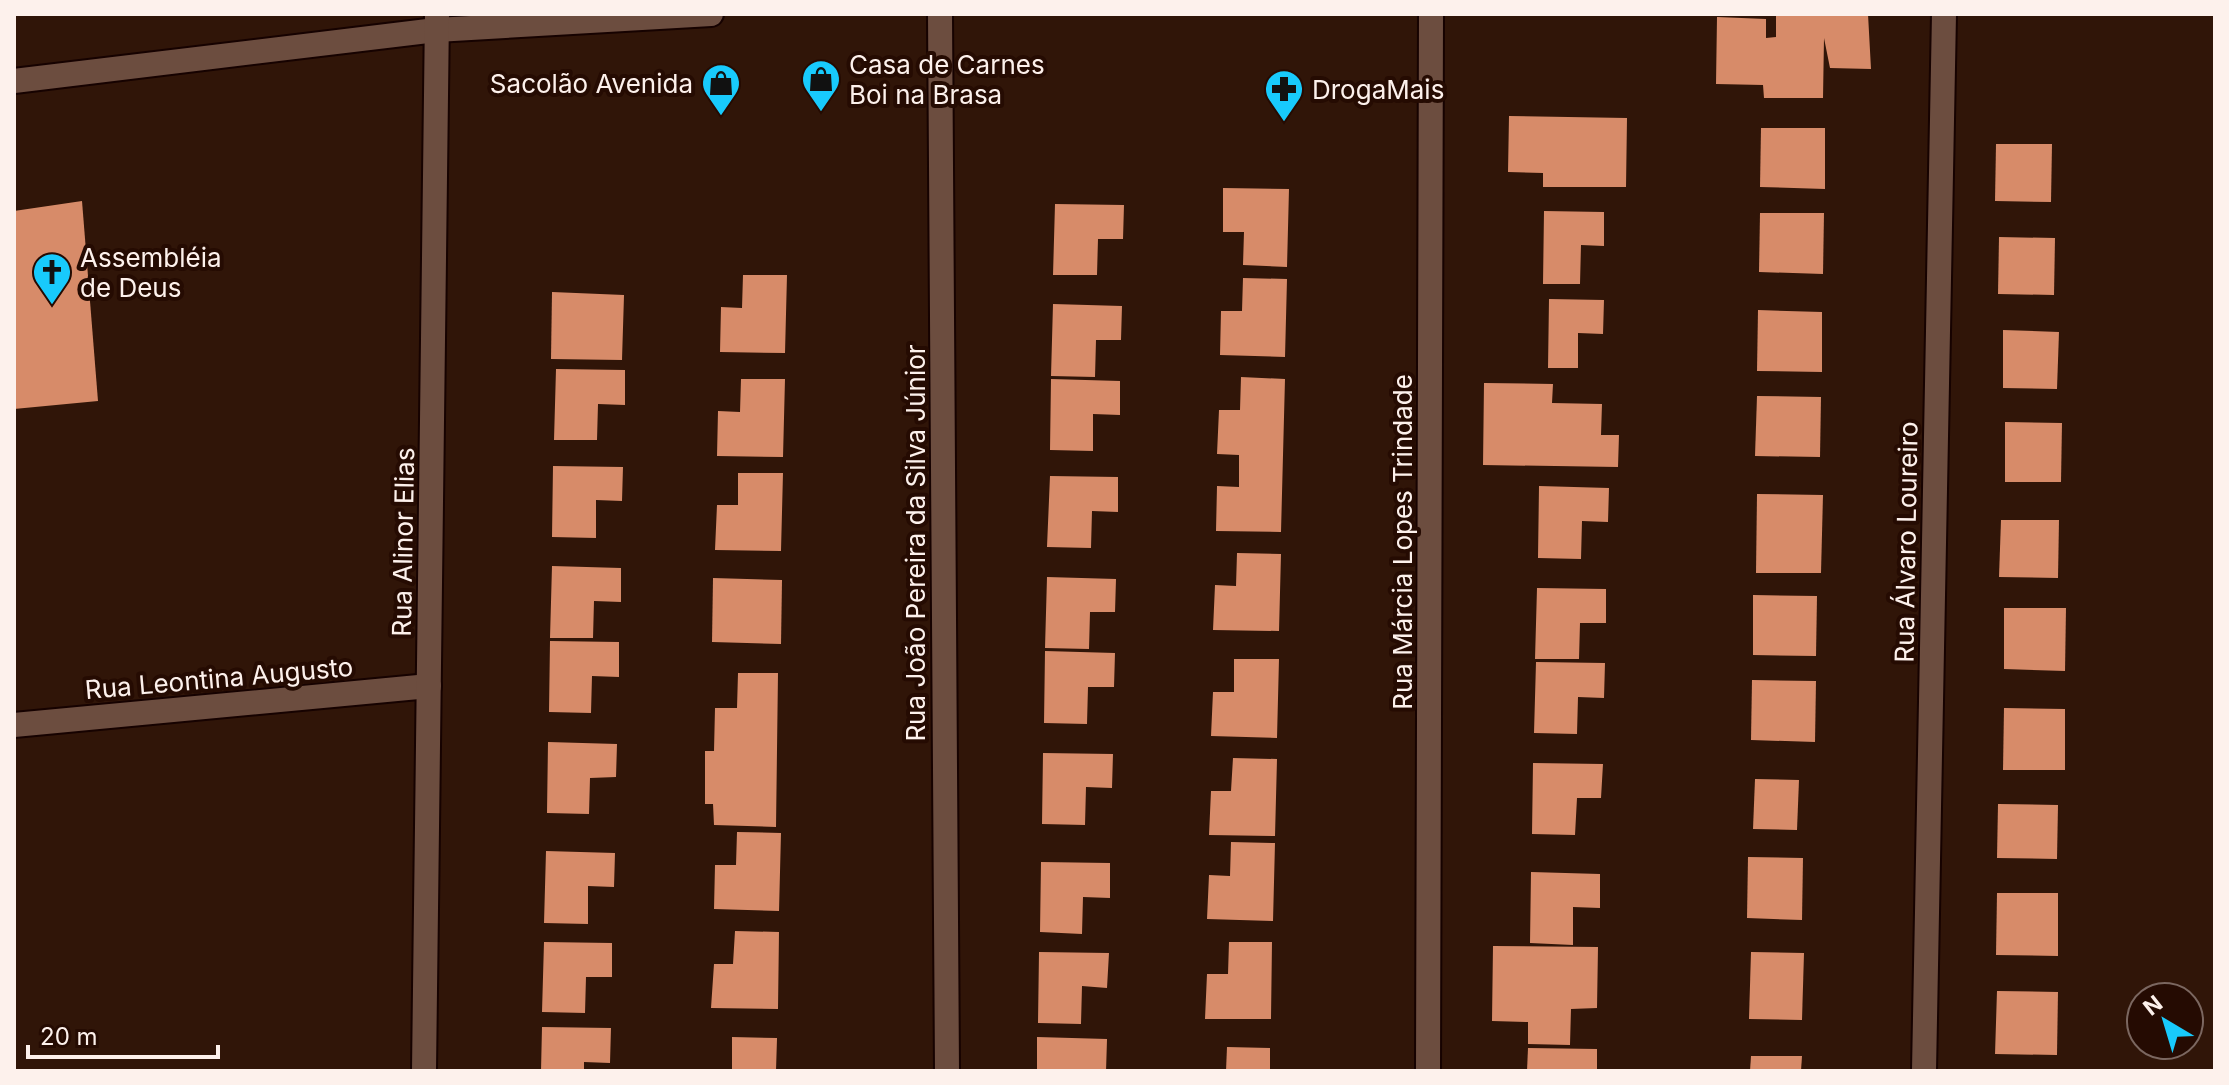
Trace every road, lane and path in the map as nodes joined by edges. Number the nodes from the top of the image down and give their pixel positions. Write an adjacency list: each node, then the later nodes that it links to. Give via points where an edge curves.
1 (711, 14): 5 (street)
2 (940, 14): 10 (street, Rua João Pereira da Silva Júnior)
3 (1431, 14): 11 (street, Rua Márcia Lopes Trindade)
4 (1944, 14): 12 (street, Rua Álvaro Loureiro)
5 (436, 22): 6 (street); 7 (street, Rua Alinor Elias)
6 (14, 81)
7 (429, 686): 8 (street, Rua Leontina Augusto); 9 (street, Rua Alinor Elias)
8 (14, 725)
9 (424, 1071)
10 (947, 1071)
11 (1428, 1071)
12 (1924, 1071)

